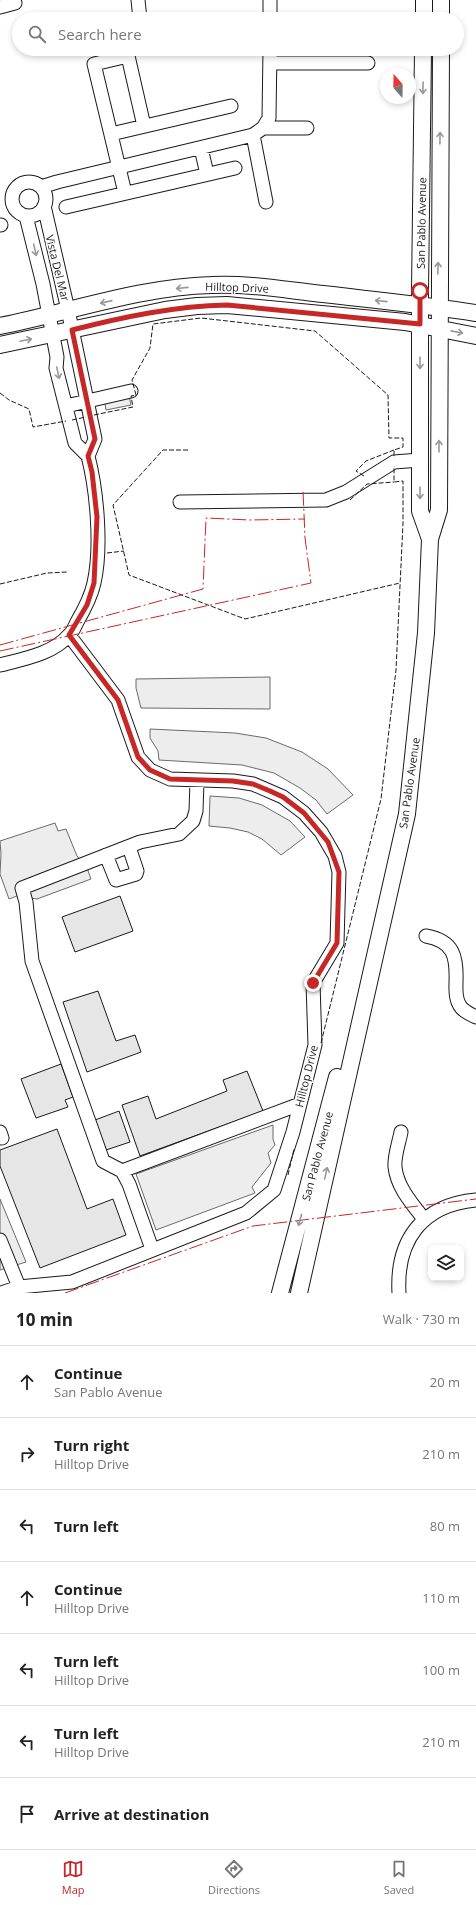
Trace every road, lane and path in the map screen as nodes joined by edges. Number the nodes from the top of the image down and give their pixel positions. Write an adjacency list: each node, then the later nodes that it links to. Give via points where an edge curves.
1 (138, 0): 7 (street)
2 (270, 0): 8 (street)
3 (424, 0): 9 (main road)
4 (441, 0): 10 (main road)
5 (15, 3): 6 (street)
6 (0, 7)
7 (139, 12)
8 (270, 12)
9 (424, 12)
10 (441, 12)
11 (270, 56): 14 (street)
12 (423, 56): 32 (main road, San Pablo Avenue, one-way to 32)
13 (440, 56): 33 (main road, San Pablo Avenue, one-way to 13)
14 (270, 62): 15 (street); 19 (street, via 269,118)
15 (368, 63)
16 (231, 106): 17 (street)
17 (144, 126): 20 (street); 20 (street, via 128,56 94,64)
18 (307, 128): 19 (street)
19 (258, 131): 21 (street); 28 (street)
20 (111, 134): 22 (street)
21 (201, 148): 22 (street); 24 (street)
22 (118, 168): 25 (street); 26 (street)
23 (235, 168): 24 (street)
24 (207, 174): 26 (street)
25 (42, 187): 27 (street, via 36,183 25,182); 29 (street, via 46,200)
26 (125, 193): 30 (street)
27 (6, 197): 31 (street, via 15,209)
28 (266, 202)
29 (44, 206): 31 (street, via 33,216); 34 (street, Vista Del Mar)
30 (66, 207)
31 (26, 216): 36 (street, Vista Del Mar, one-way to 36)
32 (420, 304): 33 (main road, Hilltop Drive); 34 (main road, Hilltop Drive, one-way to 34, via 255,287 210,285 166,290); 37 (main road, San Pablo Avenue)
33 (439, 307): 35 (main road, Hilltop Drive); 39 (main road, San Pablo Avenue)
34 (68, 310): 36 (main road, Hilltop Drive); 40 (street, Vista Del Mar)
35 (476, 313)
36 (49, 315): 38 (main road, Hilltop Drive); 41 (street, Vista Del Mar)
37 (420, 324): 39 (main road, Hilltop Drive); 40 (main road, Hilltop Drive, via 227,305 165,310); 48 (main road, San Pablo Avenue, one-way to 48)
38 (0, 326)
39 (438, 328): 42 (main road, Hilltop Drive, one-way to 42); 50 (main road, San Pablo Avenue, one-way to 39, via 439,510)
40 (72, 330): 41 (main road, Hilltop Drive); 45 (street, Vista Del Mar)
41 (52, 335): 43 (main road, Hilltop Drive, one-way to 41); 46 (street, Vista Del Mar, one-way to 46, via 57,357 56,368)
42 (476, 336)
43 (0, 345)
44 (131, 391): 45 (street)
45 (87, 402): 46 (street); 47 (street, Vista Del Mar, via 95,439)
46 (66, 406): 47 (street, Vista Del Mar, via 74,443)
47 (88, 456): 51 (street, via 97,517 94,583 87,605)
48 (420, 460): 49 (street, via 394,462 346,492 326,500); 50 (main road, San Pablo Avenue, one-way to 50, via 420,511)
49 (180, 502)
50 (430, 540): 58 (main road, San Pablo Avenue, via 426,633 407,814)
51 (69, 635): 52 (street, via 51,649); 53 (street, Hilltop Drive, via 118,700 138,757 150,770 170,779)
52 (0, 665)
53 (197, 781): 54 (street, via 196,811 193,821 186,829 170,836); 59 (street, Hilltop Drive, via 253,784 283,797 304,813 321,832 335,856 339,872 337,943 313,983 316,1045)
54 (129, 846): 55 (street); 55 (street, via 136,874 116,880)
55 (106, 855): 61 (street, via 22,888 34,968 103,1161)
56 (426, 936): 57 (street, via 448,944 454,957 459,1004)
57 (476, 1017)
58 (359, 1022): 68 (main road, San Pablo Avenue, one-way to 68, via 345,1049); 69 (main road, San Pablo Avenue, one-way to 58)
59 (300, 1104): 61 (street); 65 (street, Hilltop Drive, via 274,1190 246,1213)
60 (401, 1132): 63 (street, via 395,1166 398,1180 406,1197)
61 (122, 1171): 65 (street)
62 (476, 1200): 63 (street, via 449,1205)
63 (424, 1220): 70 (street, via 404,1248 399,1265)
64 (0, 1240): 66 (street)
65 (152, 1249): 66 (street, Hilltop Drive, via 72,1282)
66 (19, 1287): 67 (street, Hilltop Drive)
67 (1, 1293)
68 (280, 1293)
69 (299, 1293)
70 (399, 1293)

